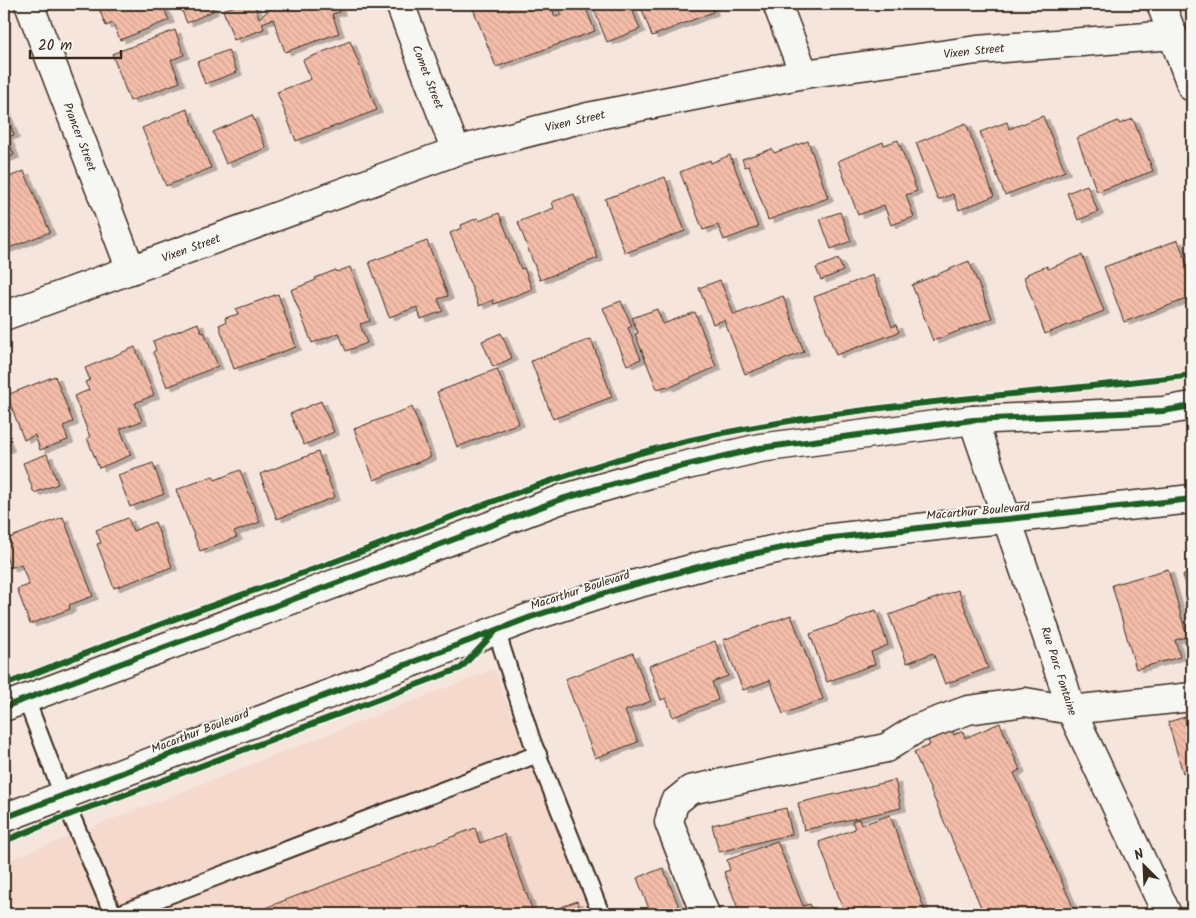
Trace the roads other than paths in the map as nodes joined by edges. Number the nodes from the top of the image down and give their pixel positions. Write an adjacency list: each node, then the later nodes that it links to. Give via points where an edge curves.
1 (29, 4): 9 (street, Prancer Street)
2 (400, 4): 8 (street, Comet Street)
3 (777, 4): 6 (street)
4 (1161, 4): 5 (street)
5 (1173, 35): 6 (street, Vixen Street, via 977,50); 7 (street)
6 (804, 74): 8 (street, Vixen Street, via 588,117)
7 (1192, 87)
8 (456, 151): 9 (street, Vixen Street)
9 (131, 270): 10 (street, Vixen Street)
10 (4, 316)
11 (1192, 406): 12 (street, via 1162,412)
12 (972, 420): 14 (street, Rue Parc Fontaine); 17 (street, via 760,448 649,474 570,497)
13 (1192, 499): 14 (street, Macarthur Boulevard)
14 (1008, 520): 15 (street, Macarthur Boulevard, via 824,539 724,560 620,588); 18 (street, Rue Parc Fontaine)
15 (496, 630): 19 (lane); 20 (street, Macarthur Boulevard)
16 (1192, 697): 18 (street)
17 (15, 703): 20 (lane)
18 (1071, 710): 25 (street, via 1024,702 968,710 916,729 886,748 690,790 674,803 669,822); 26 (street, Rue Parc Fontaine)
19 (538, 754): 23 (lane); 24 (lane)
20 (63, 796): 21 (street, Macarthur Boulevard); 22 (lane)
21 (4, 818)
22 (113, 914)
23 (118, 914)
24 (601, 914)
25 (705, 914)
26 (1167, 914)

